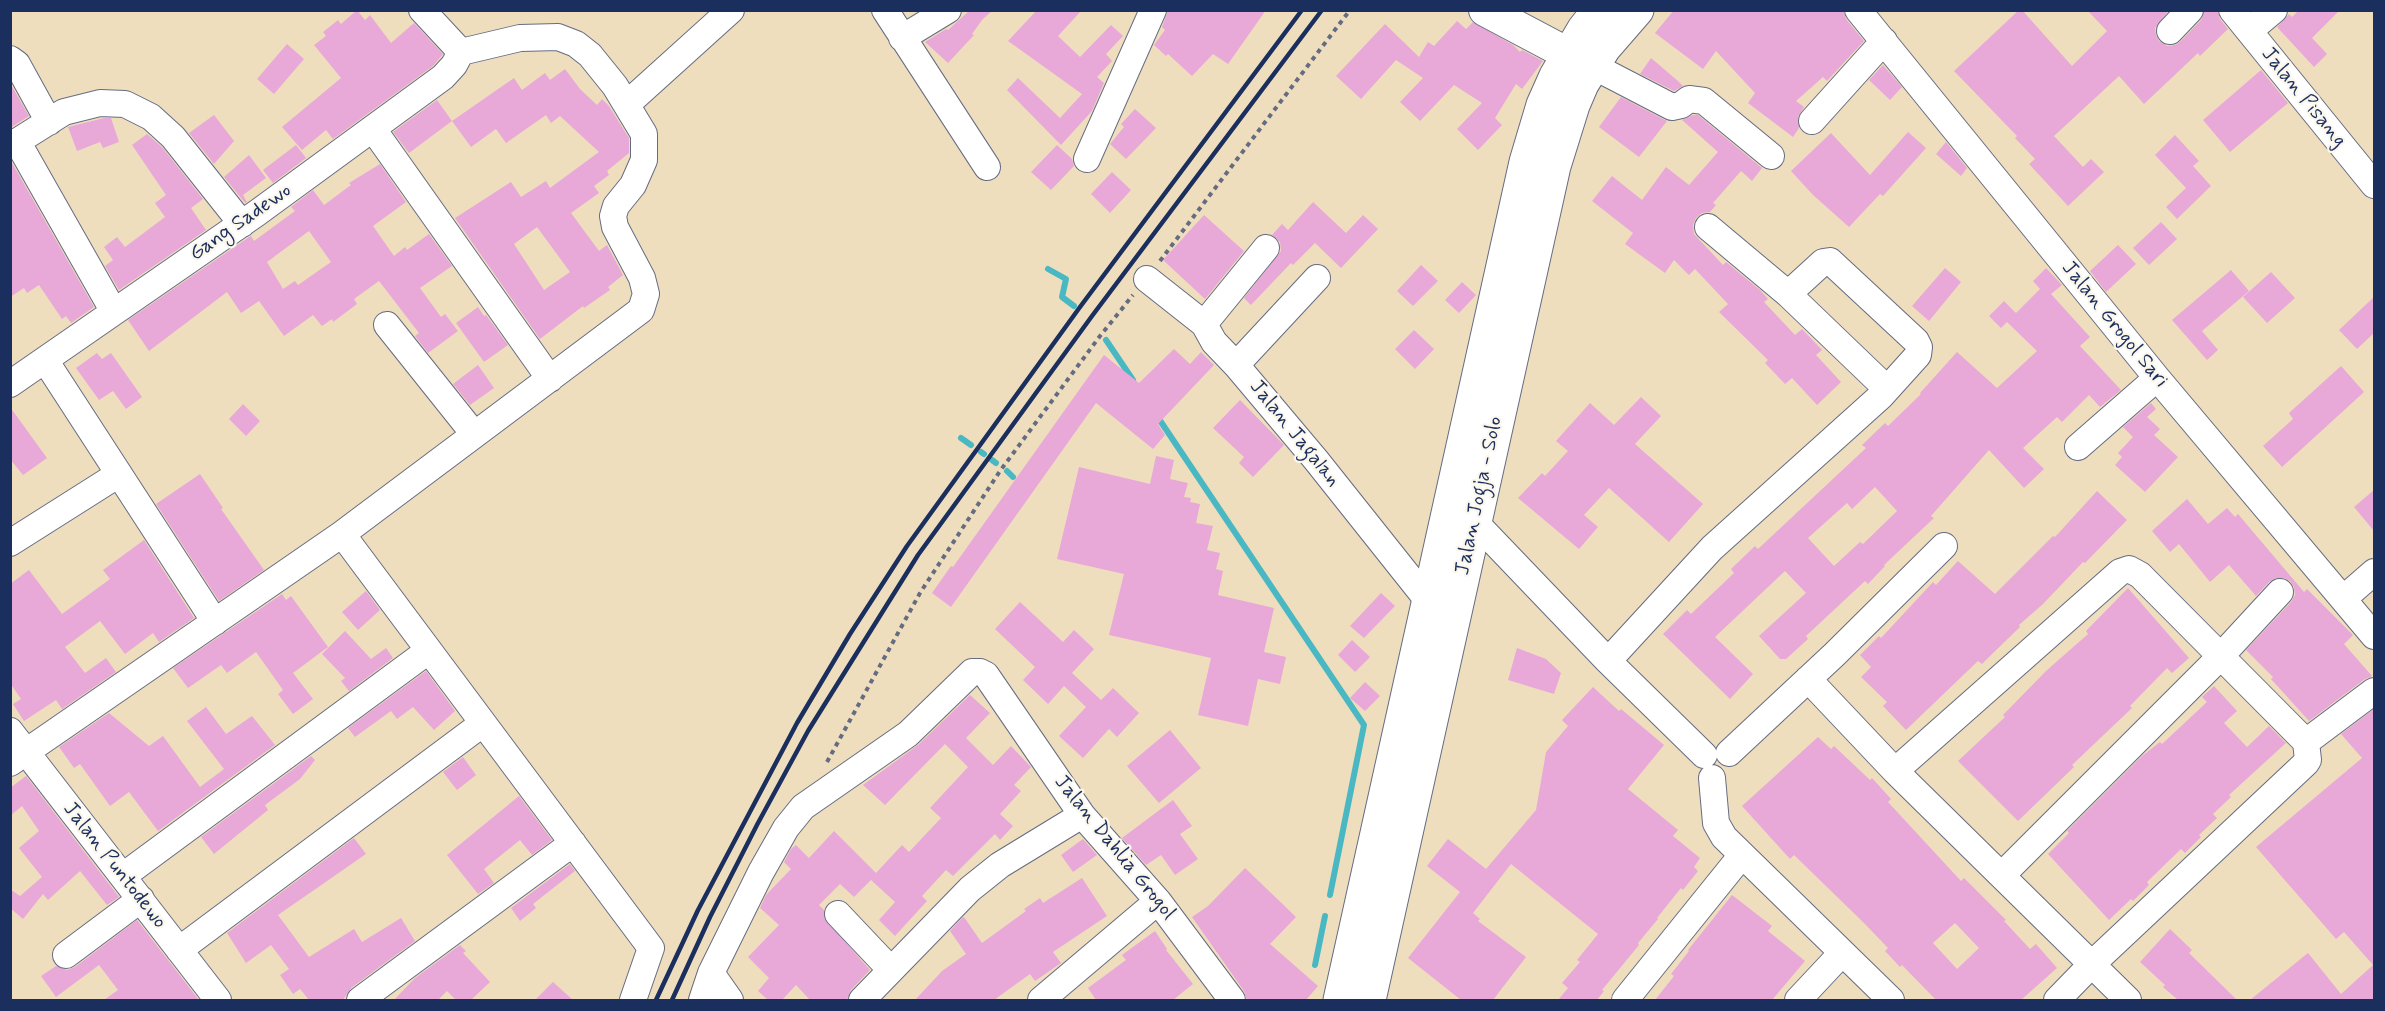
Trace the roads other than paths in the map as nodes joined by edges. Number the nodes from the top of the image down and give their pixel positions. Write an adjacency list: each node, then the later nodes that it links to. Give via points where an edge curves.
1 (423, 10): 16 (street)
2 (731, 10): 19 (street)
3 (885, 10): 14 (street)
4 (948, 10): 14 (street)
5 (1153, 10): 25 (street)
6 (1485, 10): 18 (main road)
7 (1599, 10): 18 (highway, Jalan Jogja - Solo)
8 (1637, 10): 18 (highway, Jalan Jogja - Solo, via 1604,48)
9 (1858, 10): 15 (street, Jalan Grogol Sari)
10 (2190, 10): 13 (street)
11 (2274, 10): 12 (street)
12 (2241, 17): 27 (street, Jalan Pisang)
13 (2170, 31)
14 (902, 38): 26 (street)
15 (1884, 41): 20 (street); 39 (street, Jalan Grogol Sari)
16 (461, 52): 19 (street, via 520,38 558,37 576,44 590,56); 22 (street, Gang Sadewo, via 443,77)
17 (10, 58): 21 (street)
18 (1580, 60): 24 (street, via 1672,107 1689,99 1704,101); 46 (highway, Jalan Jogja - Solo, via 1573,105 1554,166); 53 (highway, Jalan Jogja - Solo, via 1543,105 1526,162)
19 (627, 104): 40 (street, via 644,134 644,160 613,216 642,278 644,305 635,316)
20 (1812, 121)
21 (49, 122): 23 (street); 28 (street, via 64,112 100,103 125,104 151,117 173,137)
22 (373, 129): 28 (street, Gang Sadewo); 40 (street)
23 (14, 144): 34 (street)
24 (1771, 156)
25 (1087, 159)
26 (987, 167)
27 (2374, 185)
28 (242, 224): 34 (street, Gang Sadewo)
29 (1708, 227): 33 (street)
30 (1266, 248): 35 (street)
31 (1317, 278): 38 (street)
32 (1147, 279): 35 (street, Jalan Jagalan)
33 (1788, 294): 42 (street); 42 (street, via 1823,262 1830,261 1916,341 1918,355)
34 (114, 312): 37 (street, Gang Sadewo)
35 (1204, 324): 38 (street, Jalan Jagalan, via 1214,342)
36 (387, 325): 43 (street)
37 (45, 360): 41 (street, Gang Sadewo); 45 (street)
38 (1236, 365): 53 (street, Jalan Jagalan)
39 (2157, 378): 44 (street); 52 (street, Jalan Grogol Sari)
40 (550, 379): 43 (street)
41 (10, 384)
42 (1887, 389): 58 (street, via 1712,548)
43 (474, 434): 47 (street)
44 (2078, 447)
45 (119, 474): 48 (street); 54 (street)
46 (1474, 521): 58 (street); 75 (highway, Jalan Jogja - Solo)
47 (342, 534): 54 (street); 56 (street)
48 (10, 543)
49 (1944, 546): 59 (street)
50 (2374, 573): 52 (street)
51 (2280, 592): 57 (street)
52 (2343, 599): 55 (street, Jalan Grogol Sari)
53 (1429, 602): 75 (highway, Jalan Jogja - Solo)
54 (216, 622): 64 (street)
55 (2374, 636)
56 (428, 651): 61 (street); 71 (street)
57 (2220, 657): 63 (street); 66 (street, via 2140,575 2129,569 2120,572); 70 (street)
58 (1608, 661): 65 (street)
59 (1808, 679): 65 (street); 66 (street)
60 (2374, 691): 63 (street)
61 (482, 724): 68 (street); 76 (street)
62 (10, 731): 64 (street, Jalan Puntodewo)
63 (2307, 742): 79 (street, via 2306,763)
64 (18, 757): 71 (street, Jalan Puntodewo)
65 (1715, 762): 69 (street, via 1716,823)
66 (1895, 771): 70 (street)
67 (1082, 815): 73 (street, Jalan Dahlia Grogol); 80 (street, via 1000,865 951,907); 81 (street, Jalan Dahlia Grogol, via 986,675 972,672 908,734 802,807 761,872)
68 (573, 843): 83 (street); 84 (street, via 651,948)
69 (1742, 855): 77 (street); 92 (street)
70 (2002, 875): 79 (street)
71 (123, 876): 72 (street, Jalan Puntodewo)
72 (141, 898): 76 (street, Jalan Puntodewo); 78 (street)
73 (1158, 901): 88 (street); 89 (street, Jalan Dahlia Grogol)
74 (838, 914): 80 (street)
75 (1372, 918): 90 (highway, Jalan Jogja - Solo); 91 (highway, Jalan Jogja - Solo)
76 (179, 950): 82 (street, Jalan Puntodewo)
77 (1842, 953): 93 (street); 94 (street)
78 (66, 955)
79 (2091, 965): 95 (street); 96 (street)
80 (891, 970): 87 (street)
81 (711, 973): 85 (street); 86 (street)
82 (218, 1000)
83 (360, 1000)
84 (633, 1000)
85 (702, 1000)
86 (730, 1000)
87 (862, 1000)
88 (1041, 1000)
89 (1232, 1000)
90 (1340, 1000)
91 (1369, 1000)
92 (1625, 1000)
93 (1798, 1000)
94 (1891, 1000)
95 (2057, 1000)
96 (2128, 1000)

